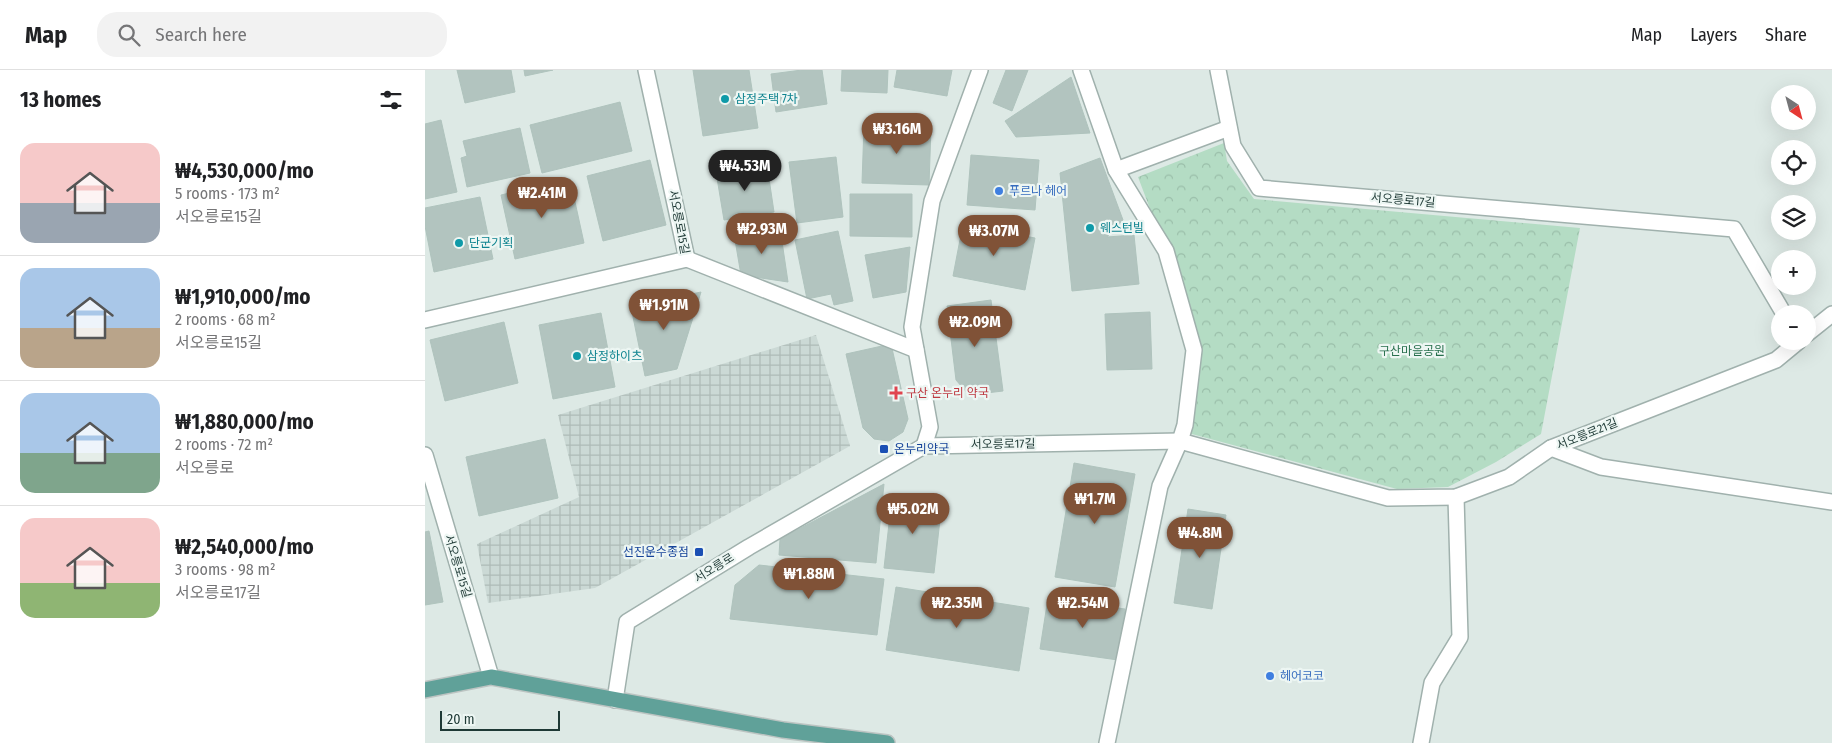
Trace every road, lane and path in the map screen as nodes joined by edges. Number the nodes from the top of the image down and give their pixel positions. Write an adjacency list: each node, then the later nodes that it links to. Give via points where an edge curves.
1 (646, 70): 7 (street, 서오릉로15길)
2 (980, 70): 12 (street, via 931,201 912,327)
3 (1081, 70): 6 (street)
4 (1218, 70): 5 (street)
5 (1229, 128): 6 (street); 8 (street, 서오릉로17길, via 1233,146 1259,188 1734,229)
6 (1116, 170): 14 (street, via 1166,251 1194,350 1185,425)
7 (687, 259): 10 (street, 서오릉로15길); 12 (street)
8 (1779, 305)
9 (1832, 314): 11 (street)
10 (425, 320)
11 (1816, 327)
12 (916, 350): 15 (street, via 930,427)
13 (1788, 350): 16 (street, 서오릉로21길, via 1776,360)
14 (1180, 441): 15 (street, 서오릉로17길); 18 (street, 서오릉로17길, via 1387,498); 24 (street, via 1160,486)
15 (924, 446): 22 (street, 서오릉로, via 627,622)
16 (1551, 448): 18 (street, 서오릉로17길, via 1509,477); 19 (street, 서오릉로21길, via 1601,467)
17 (425, 456): 20 (street, 서오릉로15길)
18 (1456, 497): 25 (street, via 1460,638 1432,683)
19 (1832, 502)
20 (491, 677): 21 (main road); 22 (main road)
21 (425, 690)
22 (615, 700): 23 (main road, via 783,730)
23 (887, 743)
24 (1107, 743)
25 (1421, 743)

